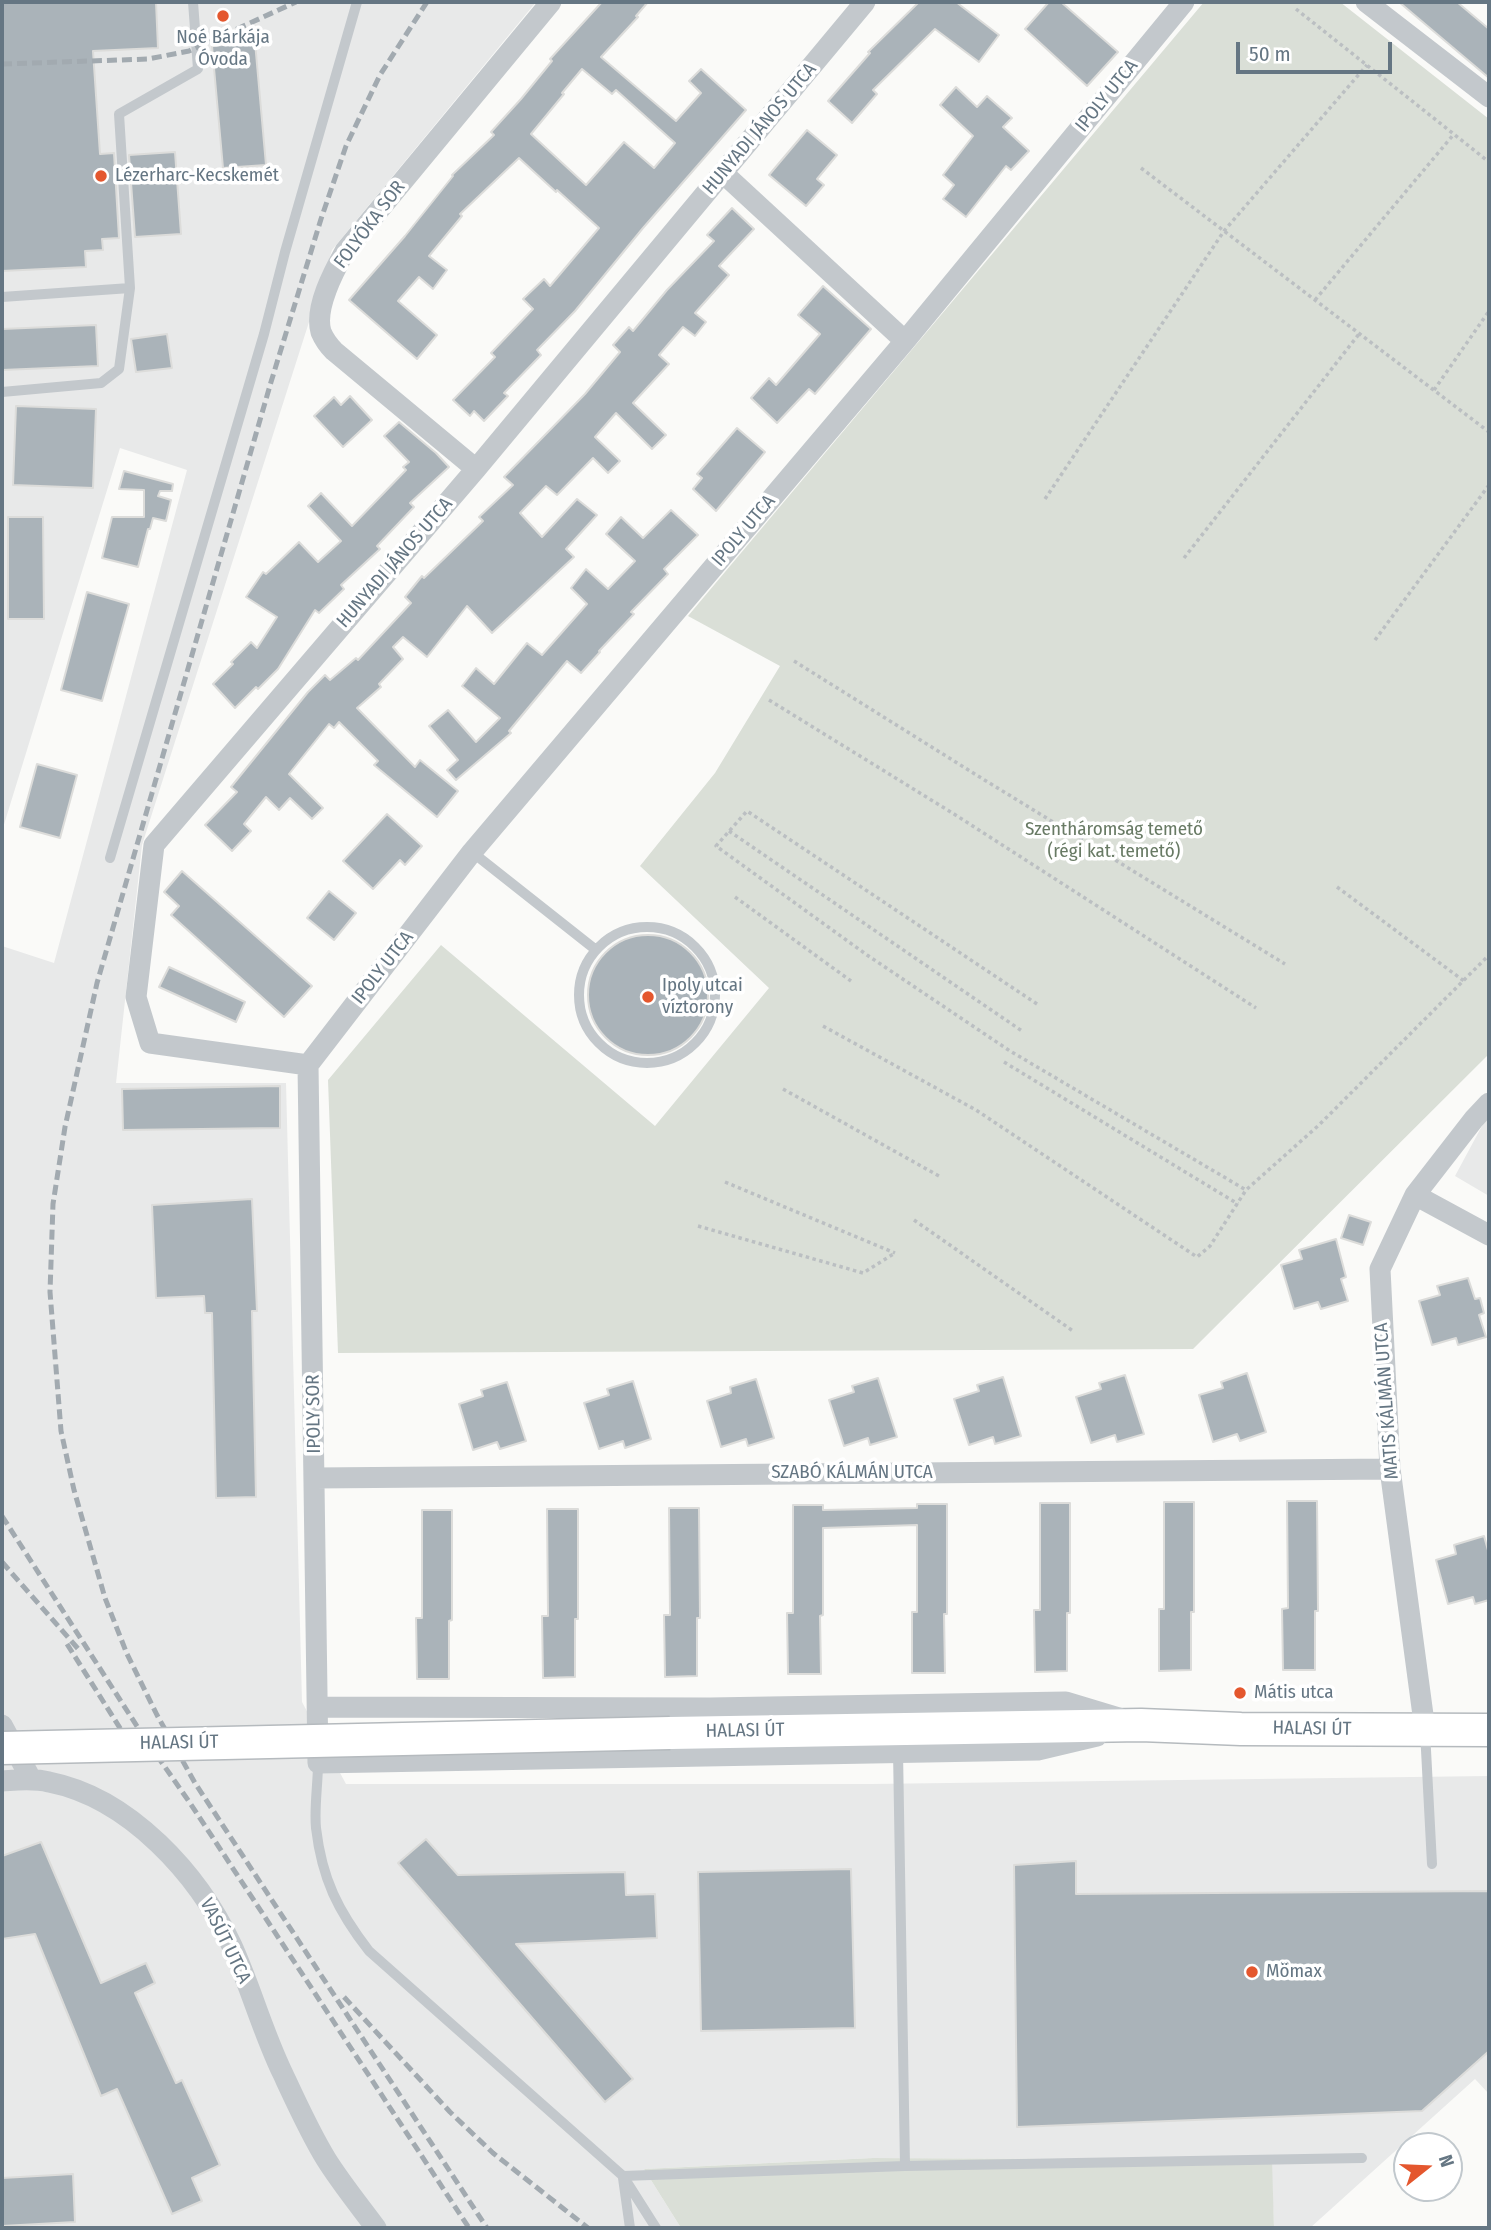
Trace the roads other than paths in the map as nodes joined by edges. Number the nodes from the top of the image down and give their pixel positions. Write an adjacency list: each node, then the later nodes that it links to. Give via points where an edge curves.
1 (193, 2): 9 (lane, via 198,69 119,114)
2 (357, 2): 15 (lane)
3 (551, 2): 13 (street, FOLYÓKA SOR, via 345,251 330,279 321,311 321,330 334,352)
4 (866, 2): 8 (street, HUNYADI JÁNOS UTCA)
5 (1184, 2): 11 (street, IPOLY UTCA)
6 (1366, 2): 7 (street)
7 (1489, 97)
8 (723, 173): 11 (street); 13 (street, HUNYADI JÁNOS UTCA)
9 (130, 288): 10 (lane); 12 (lane, via 119,369 101,383)
10 (2, 297)
11 (905, 341): 14 (street, IPOLY UTCA)
12 (2, 392)
13 (476, 469): 17 (street, HUNYADI JÁNOS UTCA, via 154,845 136,997 150,1043)
14 (472, 852): 16 (lane); 17 (street, IPOLY UTCA)
15 (110, 858)
16 (596, 950): 16 (lane, via 581,981 580,1006 589,1030 606,1049 628,1060 653,1063 677,1056 698,1041 711,1018 715,993 709,968 694,946 672,932 646,928 621,933)
17 (308, 1065): 22 (street, IPOLY SOR)
18 (1489, 1103): 19 (street, MATIS KÁLMÁN UTCA)
19 (1415, 1195): 20 (street); 21 (street, MATIS KÁLMÁN UTCA, via 1380,1269)
20 (1489, 1235)
21 (1390, 1469): 22 (street, SZABÓ KÁLMÁN UTCA); 26 (street, MATIS KÁLMÁN UTCA)
22 (315, 1478): 23 (street, IPOLY SOR)
23 (318, 1707): 25 (street, via 710,1708 1066,1702); 30 (street, IPOLY SOR)
24 (2, 1725): 31 (street)
25 (1141, 1725): 26 (main road, HALASI ÚT); 28 (main road, HALASI ÚT, bridge); 29 (street, via 1038,1750)
26 (1425, 1730): 27 (main road, HALASI ÚT); 33 (lane)
27 (1489, 1730)
28 (2, 1748)
29 (898, 1751): 30 (street); 35 (lane)
30 (318, 1763): 36 (lane, via 316,1826 332,1894 347,1922 369,1951)
31 (31, 1779): 32 (street); 37 (street, VASÚT UTCA, via 87,1794 127,1818 156,1840 200,1890 232,1947 281,2072 326,2158)
32 (2, 1781)
33 (1432, 1864)
34 (1362, 2158): 35 (lane)
35 (905, 2166): 36 (lane)
36 (623, 2176): 38 (lane); 39 (lane)
37 (376, 2228)
38 (630, 2228)
39 (656, 2228)

